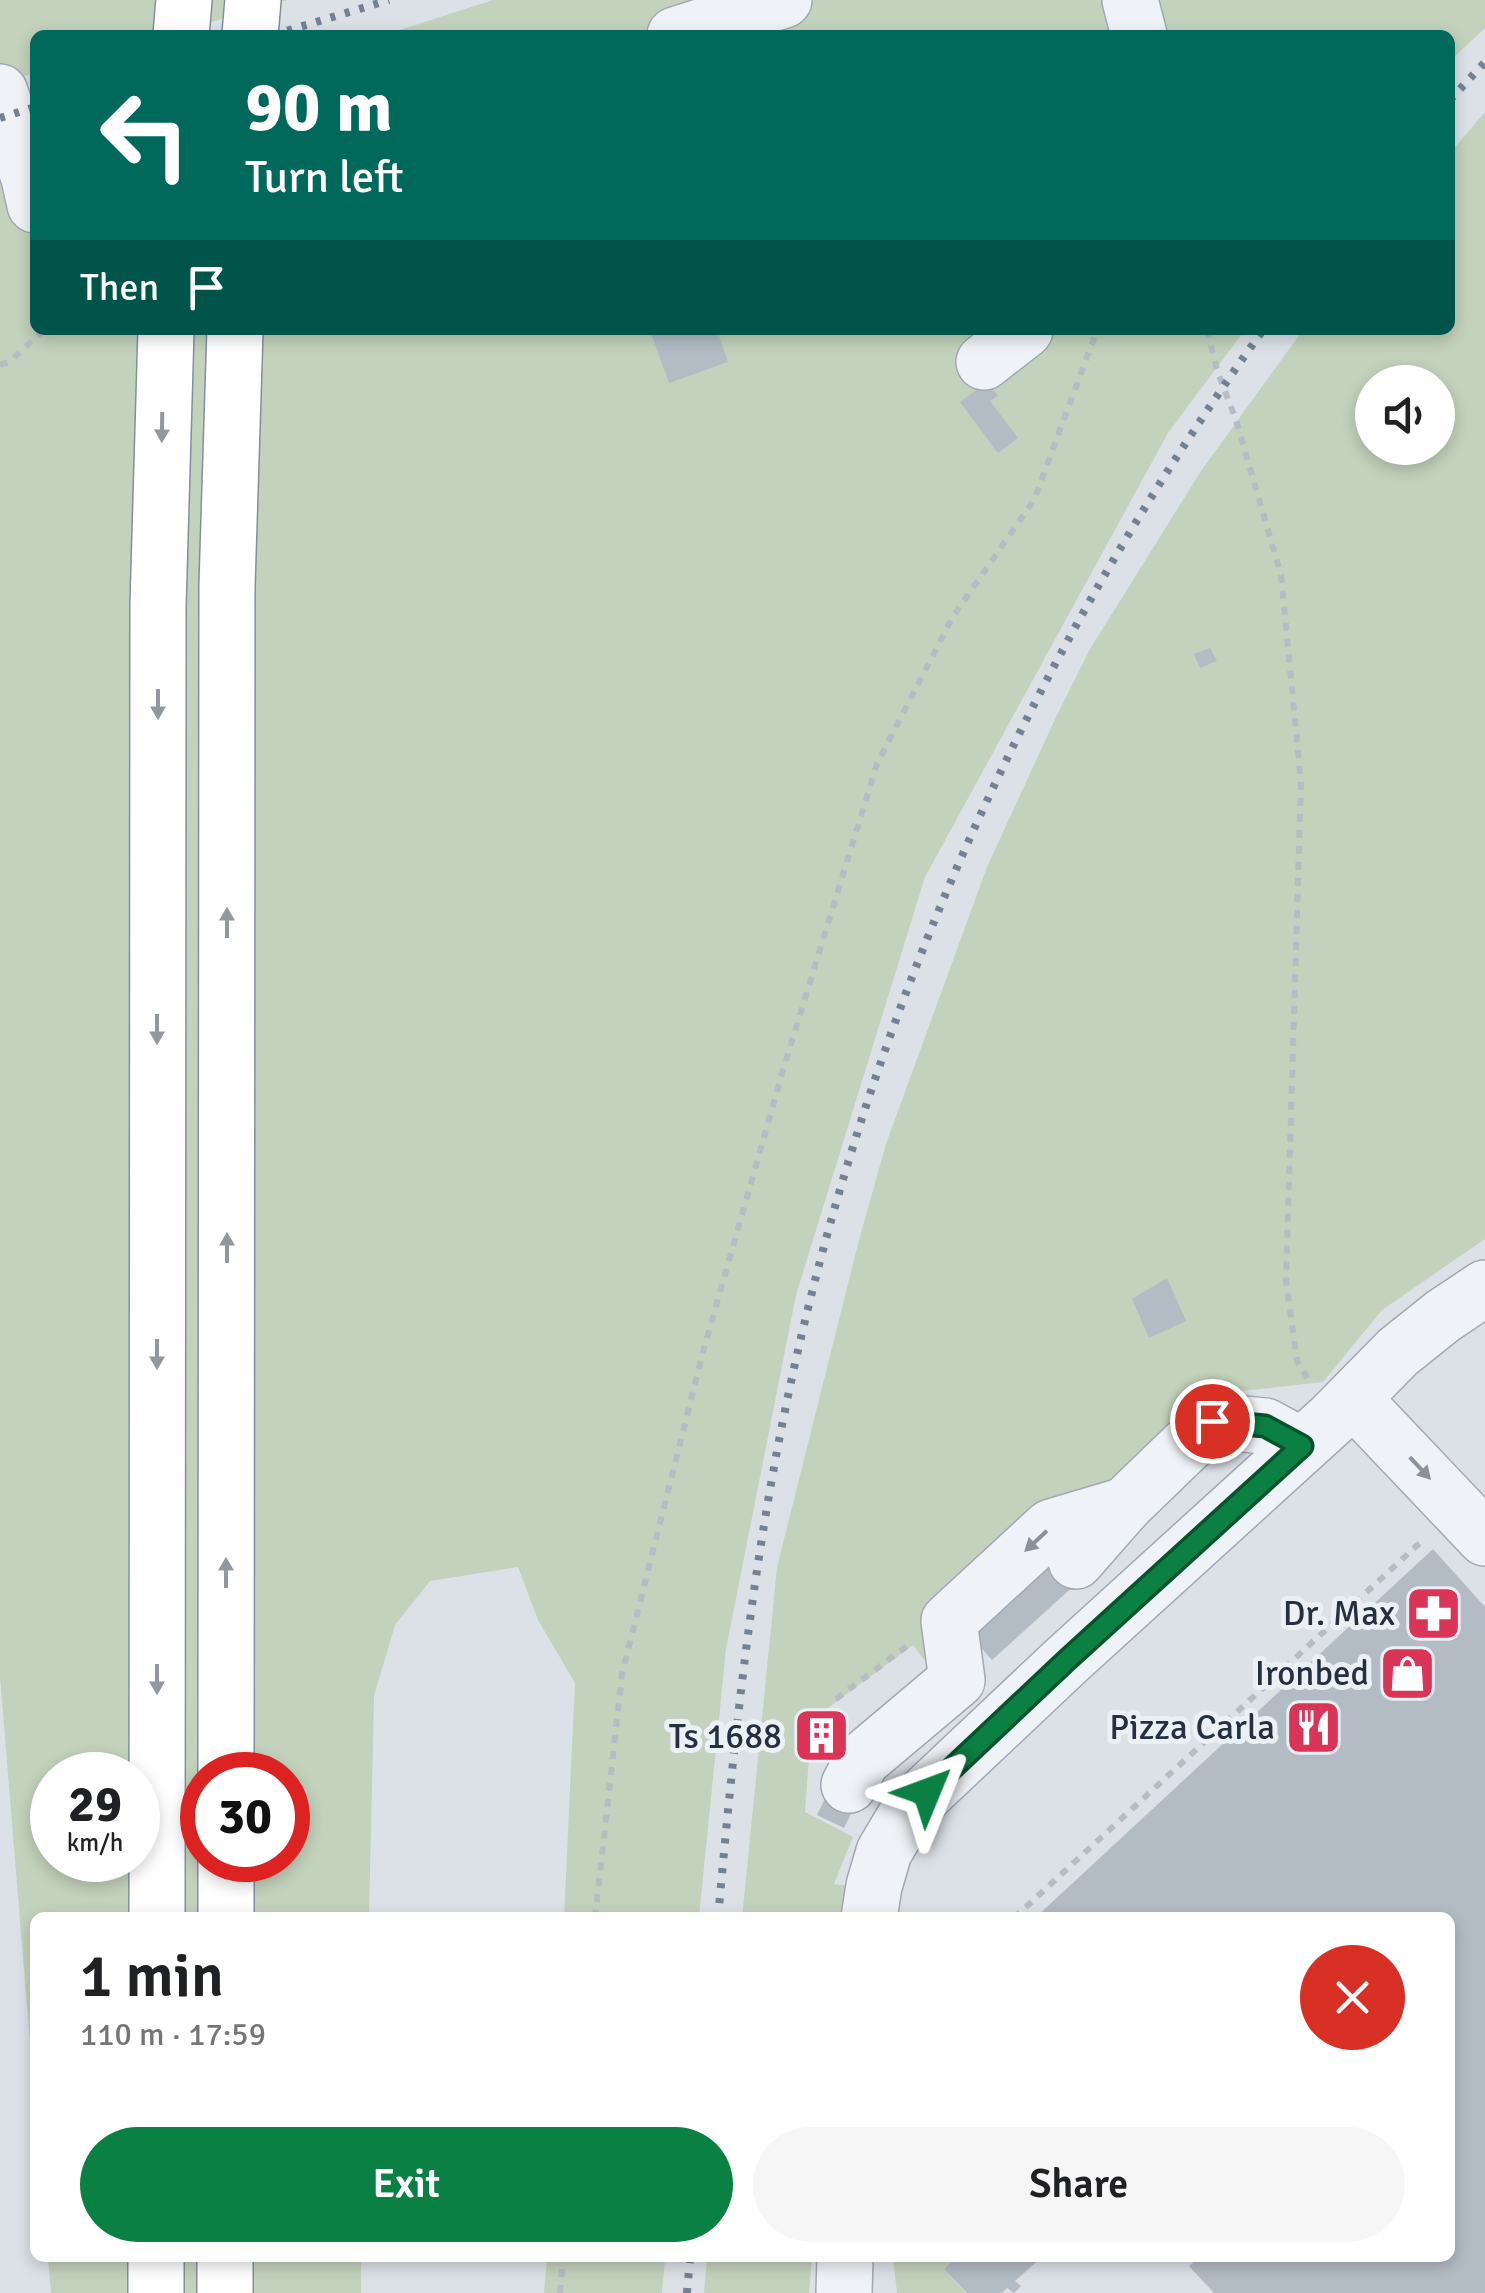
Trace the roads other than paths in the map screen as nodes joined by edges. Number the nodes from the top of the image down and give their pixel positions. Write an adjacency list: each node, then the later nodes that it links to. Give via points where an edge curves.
1 (184, 0): 5 (highway)
2 (253, 0): 6 (highway)
3 (784, 0): 7 (street)
4 (1130, 0): 8 (street)
5 (181, 30)
6 (250, 30)
7 (691, 30)
8 (1137, 30)
9 (0, 92): 10 (street)
10 (30, 182)
11 (166, 335): 23 (highway, one-way to 23, via 158,606)
12 (235, 335): 20 (highway, one-way to 12, via 227,586)
13 (1485, 1288): 14 (street, via 1398,1352)
14 (1329, 1421): 15 (street, via 1212,1421); 16 (street, one-way to 16); 19 (street)
15 (1125, 1505): 17 (street); 18 (street, one-way to 18, via 1051,1527 948,1622)
16 (1459, 1535)
17 (1076, 1561)
18 (968, 1664): 19 (street, via 965,1704); 21 (street, via 862,1760)
19 (990, 1731): 25 (street, via 903,1820 884,1852)
20 (226, 1752)
21 (849, 1785)
22 (226, 1882): 24 (highway)
23 (157, 1912)
24 (226, 1912)
25 (870, 1912)
26 (156, 2262): 29 (highway)
27 (226, 2262): 30 (highway)
28 (845, 2262): 31 (street)
29 (156, 2293)
30 (225, 2293)
31 (844, 2293)

